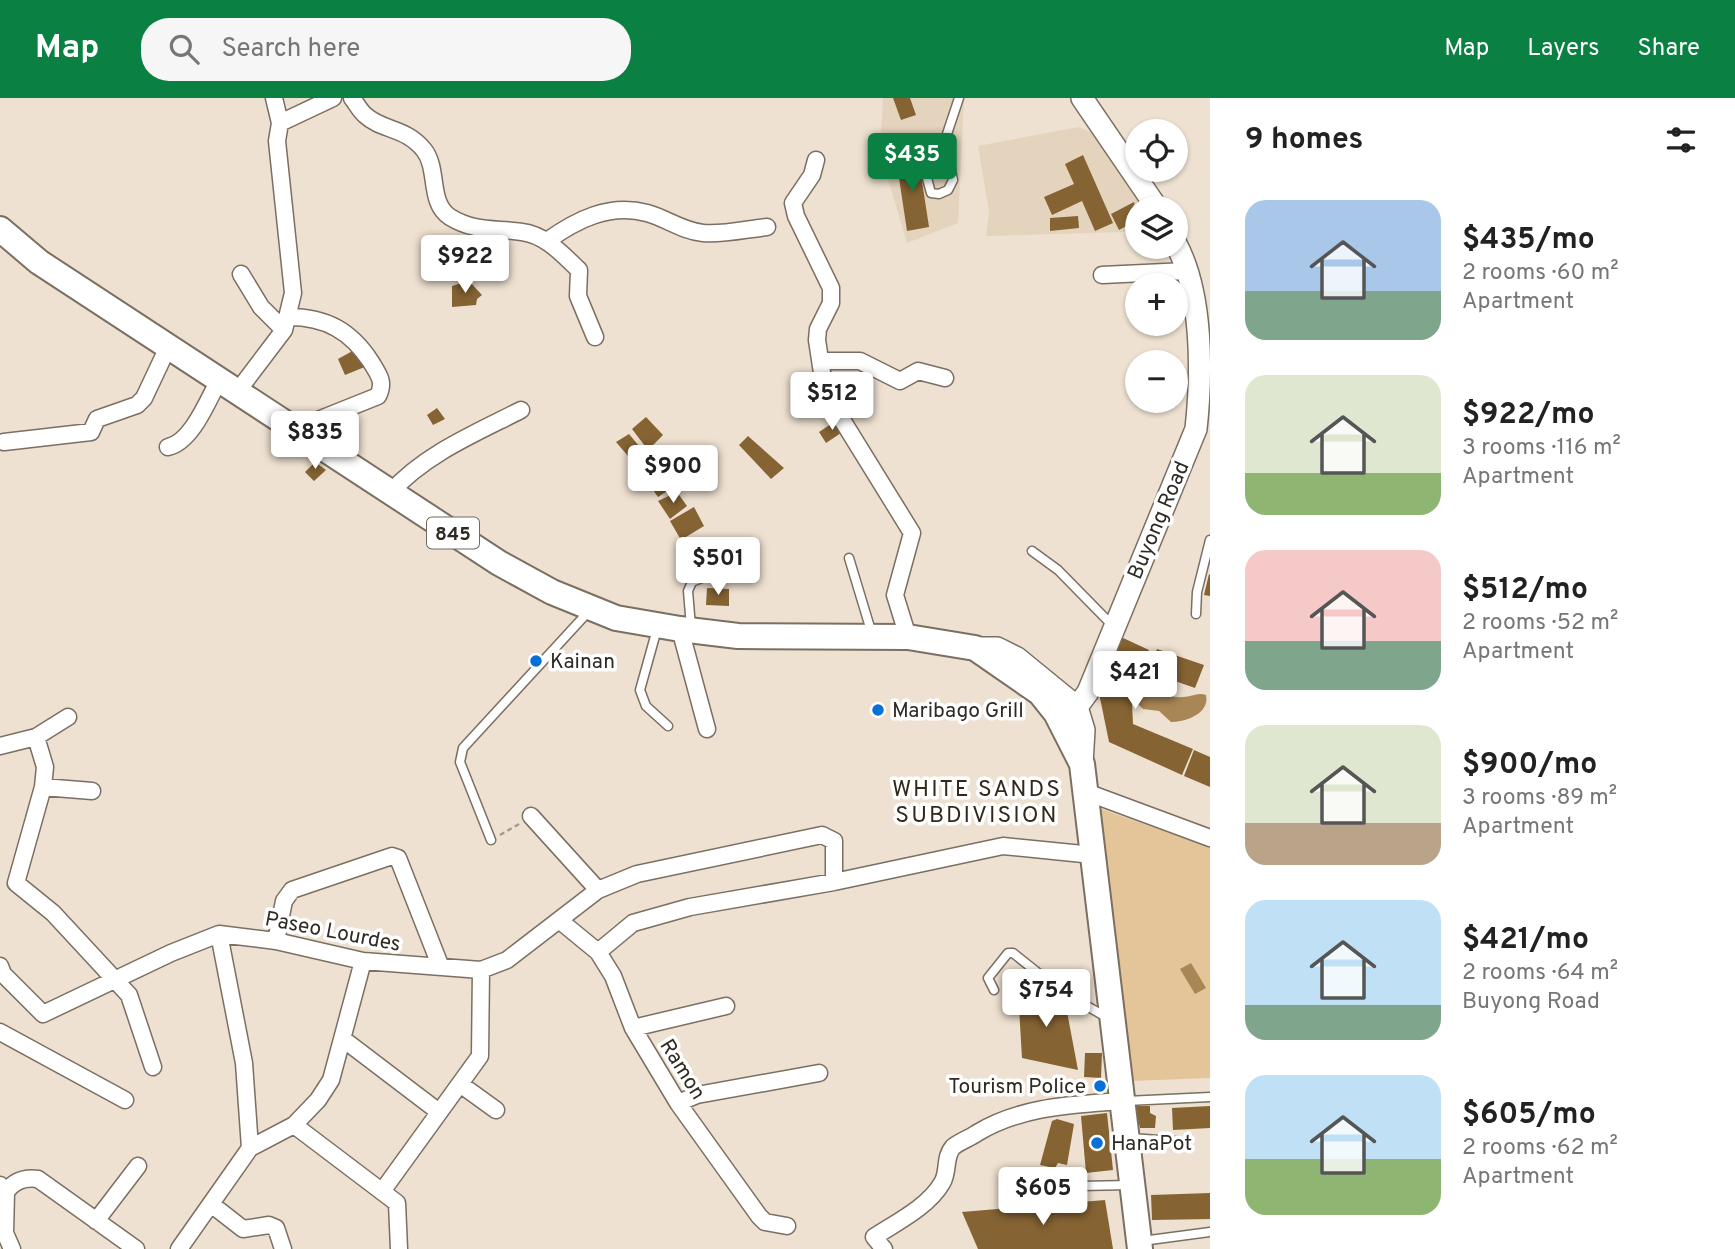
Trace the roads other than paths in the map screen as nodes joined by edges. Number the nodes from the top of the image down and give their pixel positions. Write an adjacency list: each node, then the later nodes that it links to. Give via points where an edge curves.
1 (274, 98): 6 (street)
2 (334, 98): 6 (street)
3 (352, 98): 12 (street, via 366,117 409,134 425,151 433,168 436,195 447,215 467,226 524,232)
4 (959, 98): 8 (lane, via 945,140 953,180 948,190 931,192)
5 (1082, 98): 9 (street)
6 (280, 123): 17 (street, via 277,141 293,293)
7 (816, 160): 20 (street, via 812,175 793,203 831,288 831,303 818,329)
8 (923, 167)
9 (1149, 196)
10 (767, 227): 12 (street, via 705,233 685,230 646,212 617,210 576,220)
11 (0, 229): 19 (main road, 845, via 39,261)
12 (547, 241): 18 (street, via 579,270 578,296)
13 (1182, 259): 14 (street, Buyong Road)
14 (1186, 271): 16 (street); 24 (street, Buyong Road, via 1197,325)
15 (241, 274): 17 (street, via 261,307)
16 (1102, 275)
17 (287, 324): 22 (street); 25 (street, via 309,317 340,328 382,378 378,396 318,420)
18 (595, 337)
19 (168, 347): 22 (main road, 845); 26 (street, via 145,398 97,419 91,432)
20 (821, 361): 21 (street, via 860,360 900,382 918,372); 37 (street, via 836,410 912,533 895,595)
21 (945, 378)
22 (228, 386): 25 (main road, 845); 27 (street, via 177,446)
23 (521, 410): 28 (street, via 407,474)
24 (1203, 428): 35 (street, Buyong Road)
25 (302, 434): 28 (main road, 845)
26 (4, 442)
27 (169, 447)
28 (391, 492): 33 (main road, 845, via 499,563)
29 (1210, 540): 34 (lane)
30 (704, 551): 36 (lane, via 711,574 692,582)
31 (1032, 551): 35 (lane, via 1058,570)
32 (849, 558): 38 (lane)
33 (590, 610): 36 (main road, 845); 52 (lane, via 463,748 460,762)
34 (1196, 614)
35 (1114, 627): 40 (street, Buyong Road, via 1088,692)
36 (676, 628): 38 (main road, 845, via 738,636); 42 (lane, via 640,690 646,706); 43 (street)
37 (908, 636): 38 (main road, 845); 39 (main road, 845)
38 (873, 637)
39 (975, 648): 40 (street, via 997,648 1017,658); 46 (main road, 845, via 1040,693 1056,713)
40 (1077, 707): 46 (street, via 1084,730)
41 (68, 717): 44 (street)
42 (668, 726)
43 (707, 729)
44 (36, 737): 45 (street); 47 (street, via 46,768)
45 (0, 746)
46 (1082, 764): 49 (main road, 845)
47 (43, 788): 48 (street); 64 (street, via 16,883 53,913)
48 (92, 791)
49 (1086, 792): 51 (street); 53 (main road, 845)
50 (531, 816): 55 (street)
51 (1210, 838)
52 (491, 840)
53 (1093, 855): 54 (street, via 1003,846); 67 (main road, 845)
54 (834, 882): 55 (street, via 834,841 822,835 638,874); 59 (street, via 690,907 633,923)
55 (598, 890): 56 (street)
56 (559, 920): 59 (street, Ramon); 63 (street, via 507,960)
57 (219, 934): 58 (street, Paseo Lourdes); 64 (street, Paseo Lourdes); 83 (street, via 243,1053)
58 (276, 941): 60 (street, Paseo Lourdes); 61 (street, via 284,901 292,890 392,856 398,858)
59 (598, 952): 68 (street, Ramon, via 613,976)
60 (363, 961): 61 (street, Paseo Lourdes); 70 (street)
61 (440, 965): 63 (street, Paseo Lourdes)
62 (0, 966): 64 (street, Paseo Lourdes, via 43,1014)
63 (481, 970): 73 (street, via 480,1056)
64 (117, 980): 71 (street, via 129,995)
65 (994, 990): 67 (lane, via 988,978 1008,953 1013,953 1062,992)
66 (726, 1006): 68 (street)
67 (1113, 1021): 76 (main road, 845)
68 (633, 1028): 77 (street, Ramon)
69 (0, 1032): 75 (street)
70 (344, 1039): 79 (street); 80 (street, via 331,1080)
71 (153, 1067)
72 (819, 1073): 77 (street, via 696,1095)
73 (460, 1084): 78 (street); 79 (street)
74 (1210, 1097): 76 (lane)
75 (125, 1100)
76 (1123, 1101): 81 (main road, 845); 99 (street, via 1026,1111 953,1147 943,1182 916,1209 874,1237)
77 (678, 1103): 91 (street, Ramon, via 759,1216 765,1222)
78 (496, 1110)
79 (439, 1112): 88 (street)
80 (294, 1125): 83 (street); 88 (street)
81 (1128, 1138): 82 (lane); 85 (main road, 845)
82 (1187, 1142)
83 (250, 1148): 89 (street)
84 (138, 1166): 90 (street)
85 (1132, 1185): 86 (lane); 93 (main road, 845)
86 (1080, 1186)
87 (3, 1188): 90 (street, via 29,1177 37,1179); 94 (street, via 5,1233)
88 (383, 1191): 98 (street, via 397,1203)
89 (211, 1204): 96 (street); 97 (street, via 243,1229 276,1228)
90 (96, 1220): 95 (street)
91 (787, 1226)
92 (1210, 1232): 93 (lane)
93 (1139, 1245)
94 (12, 1249)
95 (136, 1249)
96 (179, 1249)
97 (283, 1249)
98 (400, 1249)
99 (884, 1249)

